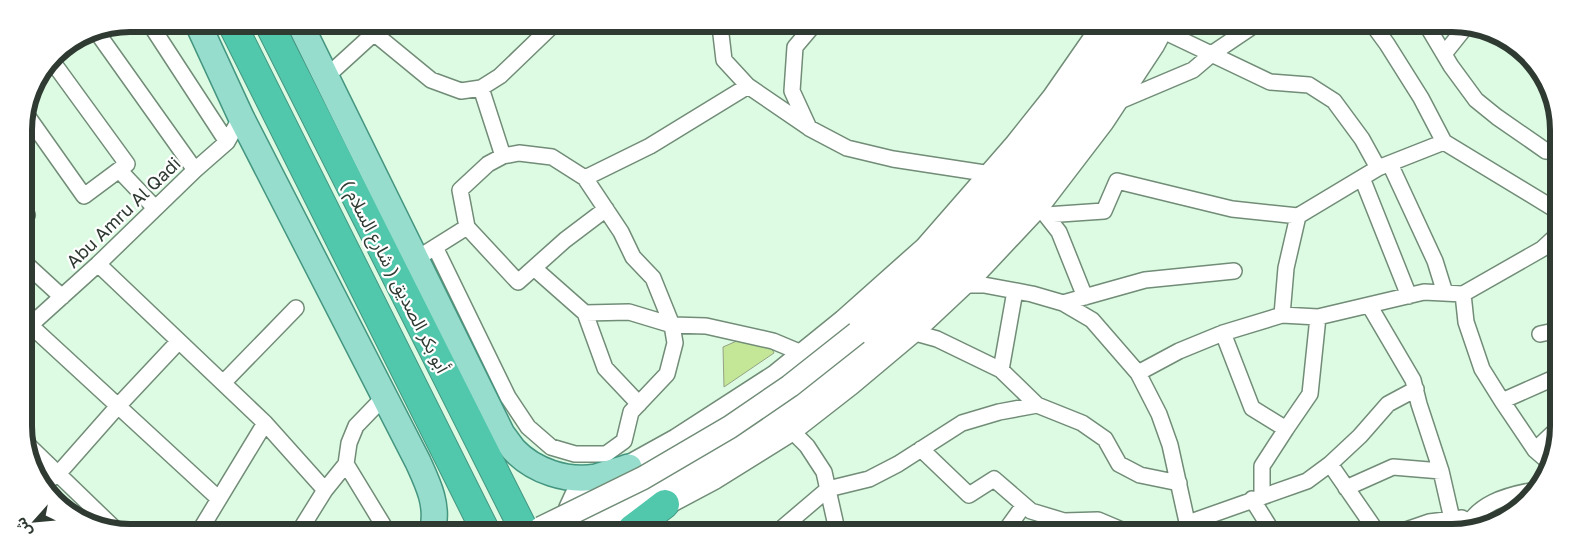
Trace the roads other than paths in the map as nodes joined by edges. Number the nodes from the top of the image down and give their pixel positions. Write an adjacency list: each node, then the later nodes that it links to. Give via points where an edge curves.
1 (155, 32): 33 (street)
2 (202, 32): 21 (main road)
3 (236, 32): 27 (highway, ( شارع السلام ) أبو بكر الصديق)
4 (276, 32): 126 (highway, ( شارع السلام ) أبو بكر الصديق)
5 (304, 32): 25 (main road)
6 (371, 32): 25 (street)
7 (379, 32): 28 (street, via 431,80 461,91)
8 (547, 32): 28 (street, via 500,76)
9 (721, 32): 26 (street, via 724,60)
10 (807, 32): 32 (street, via 795,47 792,91)
11 (1099, 32): 40 (main road, via 1054,97)
12 (1118, 32): 73 (main road, via 1067,109 1007,185)
13 (1153, 32): 73 (main road, via 1058,154 946,280)
14 (1155, 32): 29 (main road, via 1153,45)
15 (1165, 32): 22 (street)
16 (1244, 32): 22 (street)
17 (1378, 32): 34 (street, via 1421,98)
18 (1431, 32): 23 (street)
19 (1461, 33): 23 (street)
20 (101, 37): 39 (street)
21 (210, 47): 27 (main road); 30 (main road)
22 (1213, 54): 29 (street, via 1193,70); 37 (street, via 1270,82 1309,85 1334,100)
23 (1444, 54): 35 (street, via 1476,100)
24 (56, 67): 38 (street, via 128,164)
25 (326, 77): 50 (main road)
26 (748, 86): 32 (street); 41 (street, via 650,146)
27 (264, 87): 125 (highway, ( شارع السلام ) أبو بكر الصديق)
28 (481, 88): 36 (street)
29 (1114, 104): 46 (main road)
30 (241, 117): 33 (street, Abu Amru Al Qadi); 81 (main road)
31 (33, 124): 38 (street, via 84,196)
32 (809, 128): 40 (street, via 847,148 892,159)
33 (227, 142): 39 (street, Abu Amru Al Qadi)
34 (1444, 142): 37 (street); 43 (street)
35 (1550, 151)
36 (503, 156): 41 (street, via 519,153 552,157); 48 (street, via 488,164 460,190)
37 (1384, 166): 42 (street); 57 (street, via 1435,261)
38 (119, 170): 44 (street)
39 (195, 170): 44 (street, Abu Amru Al Qadi)
40 (991, 174): 75 (main road, via 926,248)
41 (584, 178): 45 (street)
42 (1362, 178): 47 (street); 59 (street)
43 (1550, 206)
44 (155, 208): 51 (street, Abu Amru Al Qadi)
45 (606, 209): 52 (street); 69 (street, via 633,257 653,278)
46 (1042, 211): 47 (street, via 1104,211 1117,180 1232,209); 55 (main road); 61 (street, via 1059,232)
47 (1298, 216): 66 (street, via 1286,268)
48 (468, 227): 50 (street); 52 (street, via 518,282)
49 (1550, 242): 58 (street)
50 (426, 253): 83 (street, via 508,397 528,427 551,447 575,454 606,454 624,441 631,412); 96 (main road, via 502,434 514,450 547,472 571,478 595,477)
51 (98, 264): 60 (street, Abu Amru Al Qadi); 74 (street)
52 (534, 268): 65 (street)
53 (33, 270): 60 (street)
54 (1234, 271): 61 (street, via 1145,280)
55 (962, 285): 56 (street); 71 (main road)
56 (1015, 291): 62 (street); 76 (street)
57 (1445, 293): 58 (street); 59 (street, via 1424,292)
58 (1463, 294): 82 (street, via 1466,322 1482,370)
59 (1409, 296): 63 (street)
60 (62, 297): 68 (street, Abu Amru Al Qadi)
61 (1085, 297): 62 (street)
62 (1063, 303): 77 (street, via 1092,320)
63 (1369, 305): 67 (street); 80 (street, via 1401,357)
64 (296, 308): 79 (street)
65 (585, 313): 69 (street, via 629,312); 83 (street, via 605,368)
66 (1282, 316): 67 (street); 72 (street)
67 (1318, 316): 87 (street, via 1310,394)
68 (32, 323)
69 (672, 326): 75 (street, via 706,326 774,341); 83 (street, via 675,343 667,374)
70 (32, 331): 85 (street)
71 (912, 332): 76 (street, via 938,339); 88 (main road)
72 (1223, 333): 77 (street); 87 (street, via 1252,408)
73 (865, 339): 127 (main road, bridge, via 730,427 643,478); 129 (main road, via 796,407 706,463)
74 (179, 341): 79 (street); 85 (street)
75 (804, 354): 96 (main road, via 768,381)
76 (1001, 370): 84 (street)
77 (1138, 373): 100 (street, via 1159,414)
78 (1550, 380): 82 (street)
79 (223, 383): 86 (street)
80 (1416, 389): 95 (street, via 1388,404); 97 (street)
81 (384, 396): 94 (street, via 356,426); 124 (main road, via 433,495)
82 (1502, 401): 91 (street)
83 (638, 404)
84 (1037, 404): 90 (street, via 962,423); 100 (street, via 1082,423 1105,439 1120,464 1140,475)
85 (118, 406): 98 (street); 106 (street)
86 (265, 423): 103 (street); 106 (street)
87 (1286, 429): 105 (street, via 1262,466)
88 (791, 430): 102 (street, via 807,446 824,472); 107 (main road)
89 (1549, 437): 91 (street)
90 (921, 449): 102 (street, via 869,479); 108 (street, via 969,495 994,479)
91 (1535, 450): 93 (street)
92 (37, 454): 98 (street)
93 (1544, 458)
94 (346, 464): 103 (street); 123 (street)
95 (1330, 464): 101 (street); 105 (street, via 1307,481)
96 (630, 467): 128 (main road, via 576,496 570,509)
97 (1441, 471): 101 (street, via 1393,467); 110 (street)
98 (58, 474): 99 (street); 111 (street)
99 (49, 480)
100 (1179, 483): 116 (street)
101 (1346, 488): 119 (street)
102 (828, 489): 113 (street); 132 (street)
103 (325, 490): 122 (street)
104 (1522, 492): 109 (street, via 1505,496)
105 (1257, 497): 117 (street); 118 (street)
106 (219, 499): 121 (street)
107 (665, 504): 130 (main road); 131 (highway)
108 (1024, 505): 114 (street); 115 (street, via 1031,511 1064,521 1098,520)
109 (1475, 516): 110 (street); 112 (street)
110 (1452, 519): 120 (street)
111 (106, 520)
112 (1471, 522)
113 (836, 523)
114 (1011, 523)
115 (1106, 523)
116 (1187, 523)
117 (1197, 523)
118 (1269, 523)
119 (1370, 523)
120 (1426, 523)
121 (204, 524)
122 (305, 524)
123 (382, 524)
124 (434, 524)
125 (482, 524)
126 (521, 524)
127 (550, 524)
128 (573, 524)
129 (598, 524)
130 (628, 524)
131 (639, 524)
132 (787, 524)

